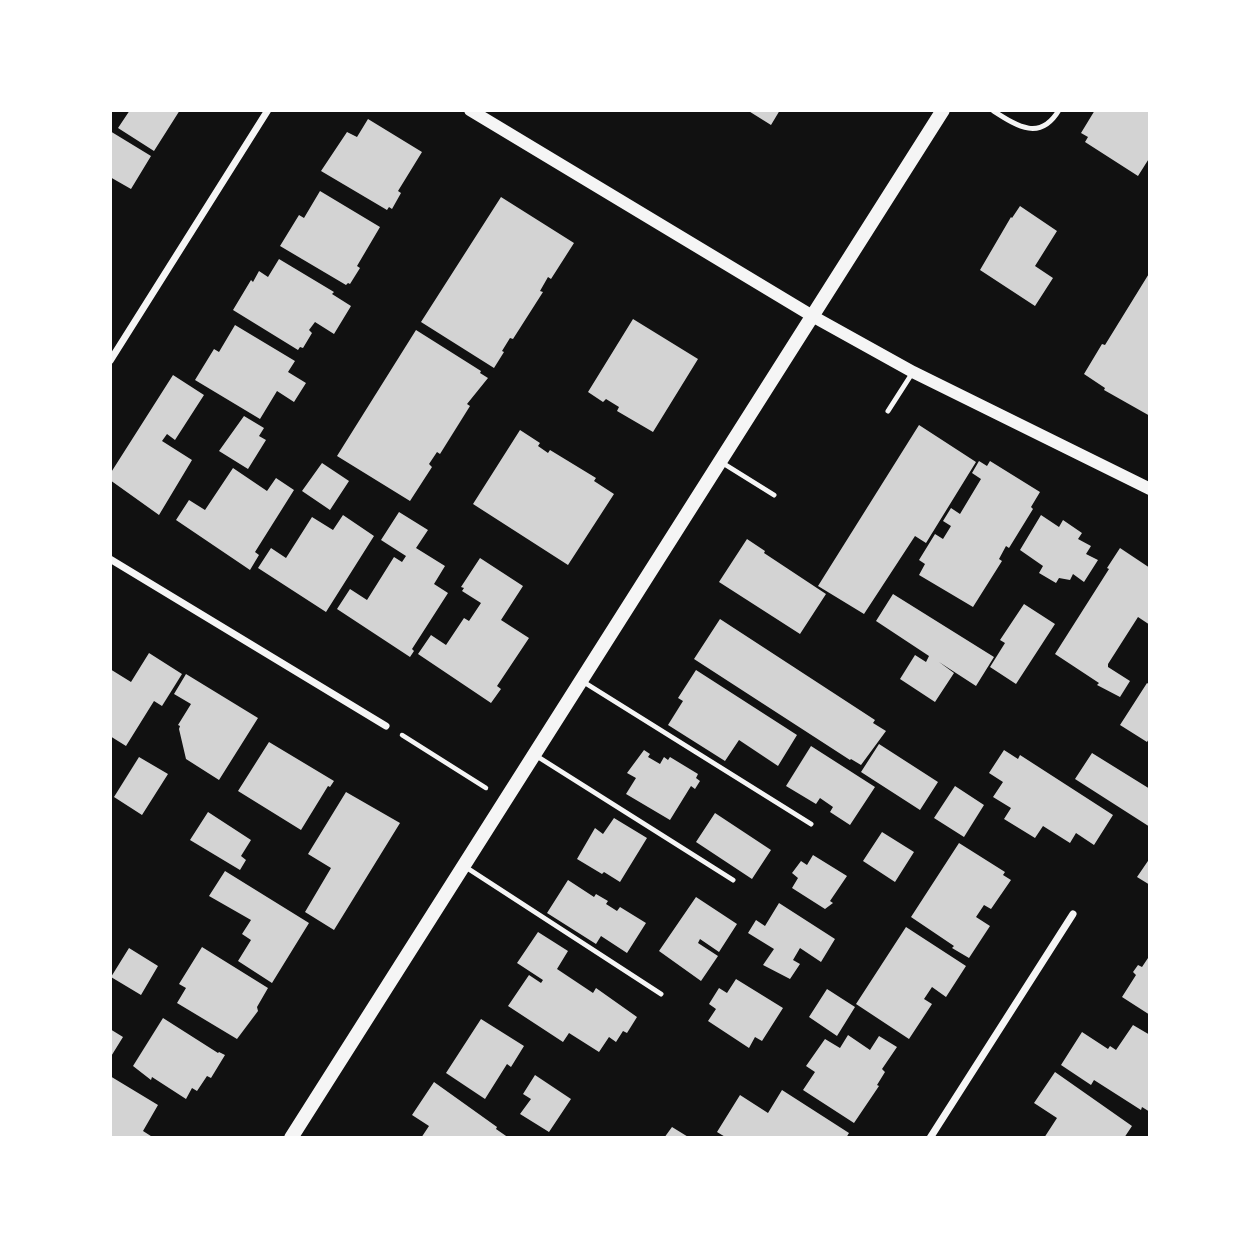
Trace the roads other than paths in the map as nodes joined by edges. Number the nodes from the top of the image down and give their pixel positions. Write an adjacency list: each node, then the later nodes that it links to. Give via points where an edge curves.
1 (268, 110): 7 (street)
2 (470, 110): 6 (street)
3 (943, 110): 6 (main road)
4 (992, 110): 5 (lane, via 1017,126 1034,130 1051,123)
5 (1059, 110)
6 (814, 317): 8 (street); 10 (main road)
7 (110, 361)
8 (913, 372): 9 (lane); 11 (street)
9 (888, 411)
10 (721, 462): 12 (lane); 14 (main road)
11 (1150, 489)
12 (774, 495)
13 (110, 559): 15 (street)
14 (582, 681): 16 (main road); 17 (lane)
15 (386, 726)
16 (534, 754): 18 (main road); 19 (lane)
17 (811, 824)
18 (464, 865): 21 (lane); 22 (main road)
19 (733, 880)
20 (1073, 914): 23 (street)
21 (662, 994)
22 (291, 1138)
23 (930, 1138)

